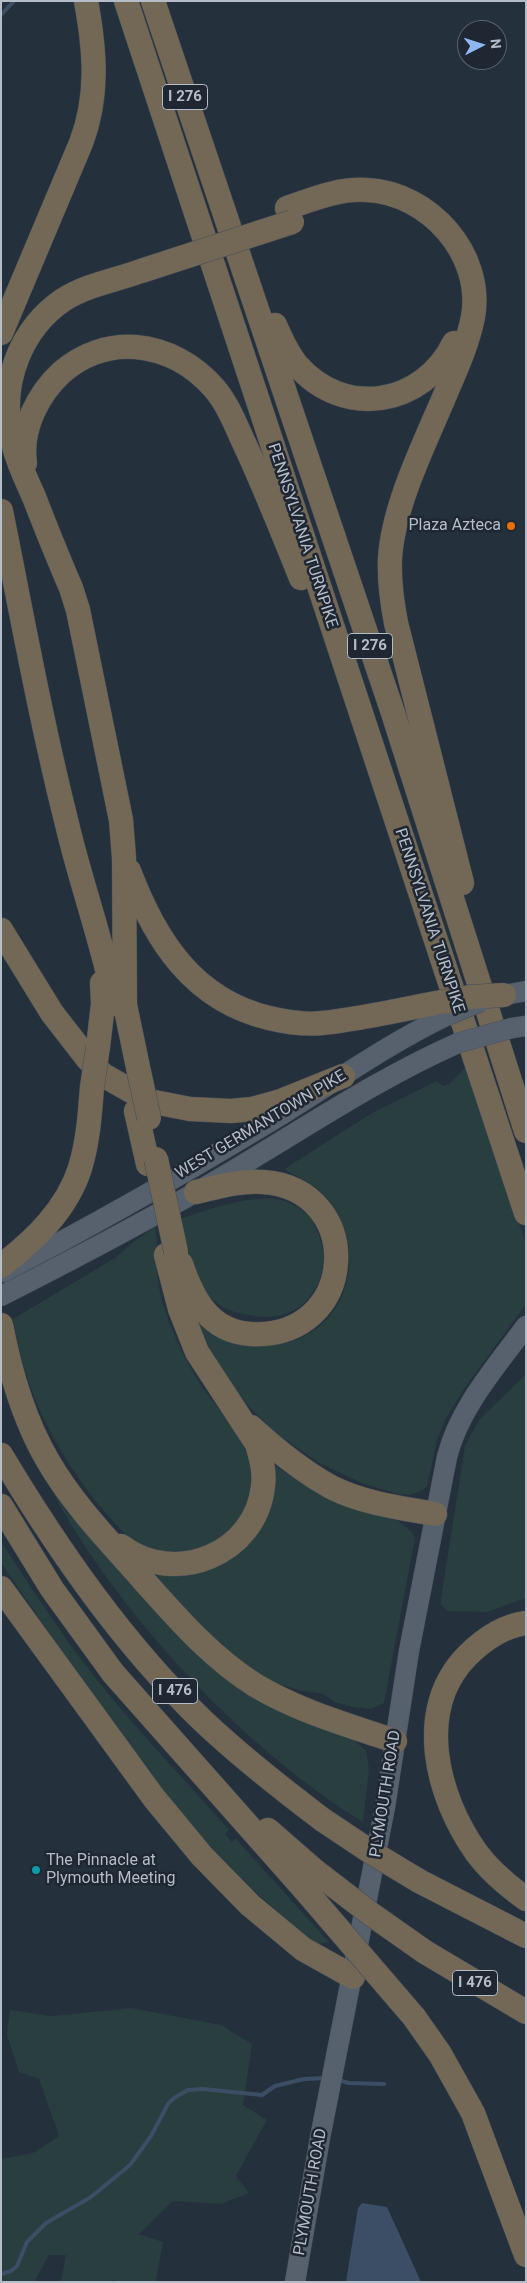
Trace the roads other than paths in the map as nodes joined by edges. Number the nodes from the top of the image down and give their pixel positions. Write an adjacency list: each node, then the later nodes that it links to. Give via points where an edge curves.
1 (86, 1): 7 (highway, via 94,60 90,116)
2 (126, 1): 11 (highway, PENNSYLVANIA TURNPIKE / I 276)
3 (153, 1): 4 (highway, PENNSYLVANIA TURNPIKE / I 276)
4 (217, 193): 5 (highway, via 260,281 282,340 305,373 336,392 370,399 401,394 431,376 454,344 463,304 454,262 435,234 399,210 374,204 350,204); 20 (highway, PENNSYLVANIA TURNPIKE / I 276, via 390,704)
5 (289, 215): 6 (highway); 20 (highway, via 331,194 356,190 377,190 406,199 427,212 446,230 463,254 472,280 474,303 469,330 398,516 390,559 390,580 401,643 490,980)
6 (139, 265): 8 (highway, via 77,279 46,297 30,312); 9 (highway, via 63,300 38,323 19,353 10,387 9,427 15,452)
7 (1, 333)
8 (1, 353)
9 (33, 496): 11 (highway, via 24,456 27,429 44,393 73,363 98,352 121,347 155,350 189,365 216,390 232,417 278,521 335,670); 12 (highway, via 78,610 121,820)
10 (1, 511): 13 (highway, via 48,744)
11 (348, 680): 23 (highway, PENNSYLVANIA TURNPIKE / I 276)
12 (124, 858): 16 (highway, via 143,908 172,954 202,987 224,1002 274,1019 321,1023); 18 (highway, via 125,1005)
13 (90, 910): 18 (highway); 25 (highway, bridge, via 102,985 88,1132 80,1168 46,1226 29,1245)
14 (1, 930): 19 (highway, via 52,1013 87,1058 103,1075 149,1101 190,1109 252,1109)
15 (515, 993): 16 (highway, bridge, via 470,997)
16 (445, 1008): 19 (main road, WEST GERMANTOWN PIKE)
17 (519, 1027): 22 (main road, WEST GERMANTOWN PIKE, bridge, via 458,1043 412,1064)
18 (133, 1071): 24 (highway, bridge)
19 (343, 1076): 26 (main road, WEST GERMANTOWN PIKE, via 204,1162)
20 (516, 1100): 21 (highway, PENNSYLVANIA TURNPIKE / I 276)
21 (526, 1131)
22 (196, 1192): 24 (highway, via 239,1183 264,1182 298,1192 323,1215 332,1230 337,1266 333,1284 312,1315 296,1325 279,1332 243,1333 216,1322 204,1313); 27 (main road, WEST GERMANTOWN PIKE)
23 (526, 1213)
24 (171, 1254): 30 (highway, via 180,1309 197,1352)
25 (1, 1266)
26 (1, 1273)
27 (1, 1296)
28 (1, 1326): 34 (highway, via 17,1390 32,1430 48,1461)
29 (526, 1326): 33 (main road, PLYMOUTH ROAD, via 481,1387 452,1436)
30 (239, 1415): 33 (highway, via 278,1450 332,1487 393,1507); 34 (highway, via 257,1444 262,1458 264,1485 259,1506 246,1530 220,1553 197,1562 163,1565 150,1562 130,1553)
31 (1, 1455): 40 (highway, I 476, bridge, via 88,1586 147,1661 203,1720 268,1778 323,1820 419,1880)
32 (1, 1506): 38 (highway, I 476, via 52,1589 113,1673 190,1761)
33 (435, 1514): 37 (main road, PLYMOUTH ROAD)
34 (89, 1518): 37 (highway, via 197,1638 227,1666 256,1685 312,1713)
35 (1, 1588): 41 (highway, via 154,1798 202,1856 250,1905 303,1949)
36 (526, 1623): 39 (highway, via 496,1633 462,1661 441,1698 435,1738 443,1782 466,1836 487,1864)
37 (395, 1741): 41 (main road, PLYMOUTH ROAD, via 386,1807)
38 (310, 1880): 42 (highway, I 476, bridge, via 371,1914 425,1952); 43 (highway, bridge, via 440,2054 473,2113)
39 (526, 1899)
40 (526, 1936)
41 (353, 1977): 44 (main road, PLYMOUTH ROAD)
42 (526, 2012)
43 (526, 2255)
44 (295, 2282)

